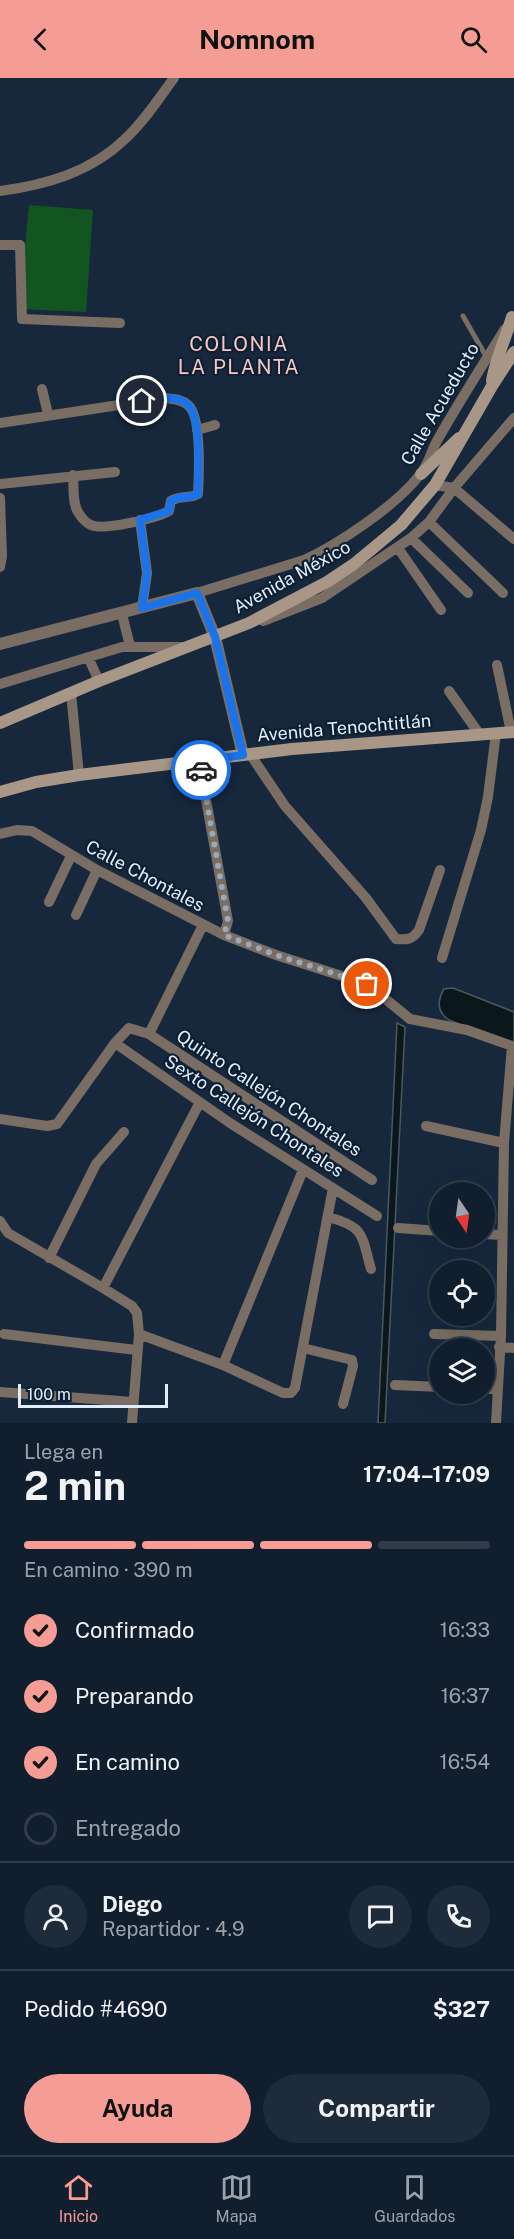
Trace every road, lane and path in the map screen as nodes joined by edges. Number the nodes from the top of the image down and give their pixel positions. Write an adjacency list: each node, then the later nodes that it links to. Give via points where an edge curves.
1 (174, 78): 2 (street, via 125,139 99,159 34,187)
2 (0, 192)
3 (0, 245): 6 (street, via 20,244 22,319)
4 (513, 315): 8 (street, Calle Acueducto); 9 (main road)
5 (463, 316): 8 (lane)
6 (120, 323)
7 (514, 352): 9 (main road, Avenida México)
8 (487, 358): 18 (street, Calle Acueducto)
9 (492, 386): 16 (main road, Avenida México)
10 (42, 389): 11 (street)
11 (48, 414): 13 (street); 15 (street, via 165,398 189,405)
12 (514, 418): 22 (street)
13 (0, 423)
14 (215, 425): 15 (street)
15 (196, 426): 24 (street, via 198,494 176,498 169,511)
16 (467, 431): 18 (main road); 21 (main road, Avenida México)
17 (115, 472): 19 (street)
18 (421, 474): 30 (street, Calle Acueducto, via 395,500 338,543 304,560)
19 (73, 475): 20 (street); 24 (street, via 76,510 91,525)
20 (0, 484)
21 (435, 484): 22 (street); 36 (main road, Avenida México, via 401,525 354,564)
22 (454, 488): 25 (street); 27 (street)
23 (0, 498): 29 (street)
24 (140, 520): 33 (street, via 147,573)
25 (429, 522): 26 (street); 32 (street)
26 (411, 538): 28 (street); 31 (street)
27 (514, 539)
28 (398, 548): 34 (street); 36 (street, via 322,598)
29 (0, 567)
30 (197, 593): 33 (street, Calle Acueducto); 37 (street)
31 (468, 593)
32 (503, 593)
33 (142, 608): 35 (street, Calle Acueducto)
34 (441, 610)
35 (122, 614): 38 (street, Calle Acueducto); 39 (street)
36 (249, 623): 37 (main road, Avenida México)
37 (215, 637): 40 (main road, Avenida México); 51 (street)
38 (0, 644)
39 (130, 646): 40 (street); 41 (street)
40 (187, 647): 43 (main road, Avenida México)
41 (87, 657): 43 (street); 44 (street)
42 (497, 665): 48 (street)
43 (99, 681): 46 (main road, Avenida México)
44 (0, 684)
45 (449, 691): 50 (street)
46 (71, 693): 47 (main road, Avenida México); 53 (street)
47 (0, 723)
48 (513, 732): 49 (main road, Avenida Tenochtitlán)
49 (496, 734): 50 (main road, Avenida Tenochtitlán); 63 (street, via 481,830)
50 (480, 735): 51 (main road, Avenida Tenochtitlán)
51 (247, 755): 52 (main road, Avenida Tenochtitlán); 58 (street, via 396,939 407,940 419,930)
52 (199, 761): 53 (main road, Avenida Tenochtitlán); 62 (street, via 228,921)
53 (79, 775): 54 (main road, Avenida Tenochtitlán)
54 (0, 792)
55 (0, 834): 56 (street, Calle Chontales, via 32,831)
56 (71, 856): 57 (street, Calle Chontales); 59 (street)
57 (97, 870): 60 (street); 61 (street, Calle Chontales)
58 (440, 870)
59 (49, 902)
60 (76, 915)
61 (203, 925): 62 (street, Calle Chontales); 64 (street, Quinto Callejón Chontales)
62 (224, 935): 70 (street, Calle Chontales, via 367,984 410,1019 467,1030 512,1047)
63 (442, 958)
64 (149, 1034): 65 (street, Quinto Callejón Chontales, via 129,1028); 72 (street, Quinto Callejón Chontales)
65 (115, 1043): 66 (street, Sexto Callejón Chontales); 67 (street, via 57,1124)
66 (200, 1102): 71 (street, Sexto Callejón Chontales); 83 (street)
67 (0, 1119)
68 (426, 1126): 70 (street)
69 (124, 1132): 81 (street, via 96,1164)
70 (504, 1143): 80 (street)
71 (303, 1170): 73 (street, Sexto Callejón Chontales); 91 (street)
72 (372, 1180)
73 (333, 1188): 74 (street, Sexto Callejón Chontales); 75 (street)
74 (377, 1216)
75 (328, 1217): 82 (street, via 359,1230); 88 (street)
76 (0, 1221): 81 (street, via 8,1233)
77 (398, 1228): 78 (street)
78 (429, 1230)
79 (495, 1235): 80 (street)
80 (502, 1235): 87 (street)
81 (49, 1258): 83 (street)
82 (371, 1269)
83 (103, 1288): 85 (street, via 132,1306 137,1313)
84 (4, 1334): 90 (street)
85 (139, 1334): 90 (street); 91 (street)
86 (434, 1334): 87 (street)
87 (500, 1341): 89 (street); 94 (street)
88 (303, 1348): 91 (street, via 296,1388 291,1393 283,1393); 97 (street, via 352,1360)
89 (514, 1348)
90 (136, 1350): 96 (street)
91 (223, 1365)
92 (395, 1385): 93 (street)
93 (429, 1387)
94 (498, 1389): 99 (street)
95 (0, 1392): 96 (street)
96 (133, 1402): 98 (street)
97 (343, 1404)
98 (132, 1423)
99 (496, 1423)

